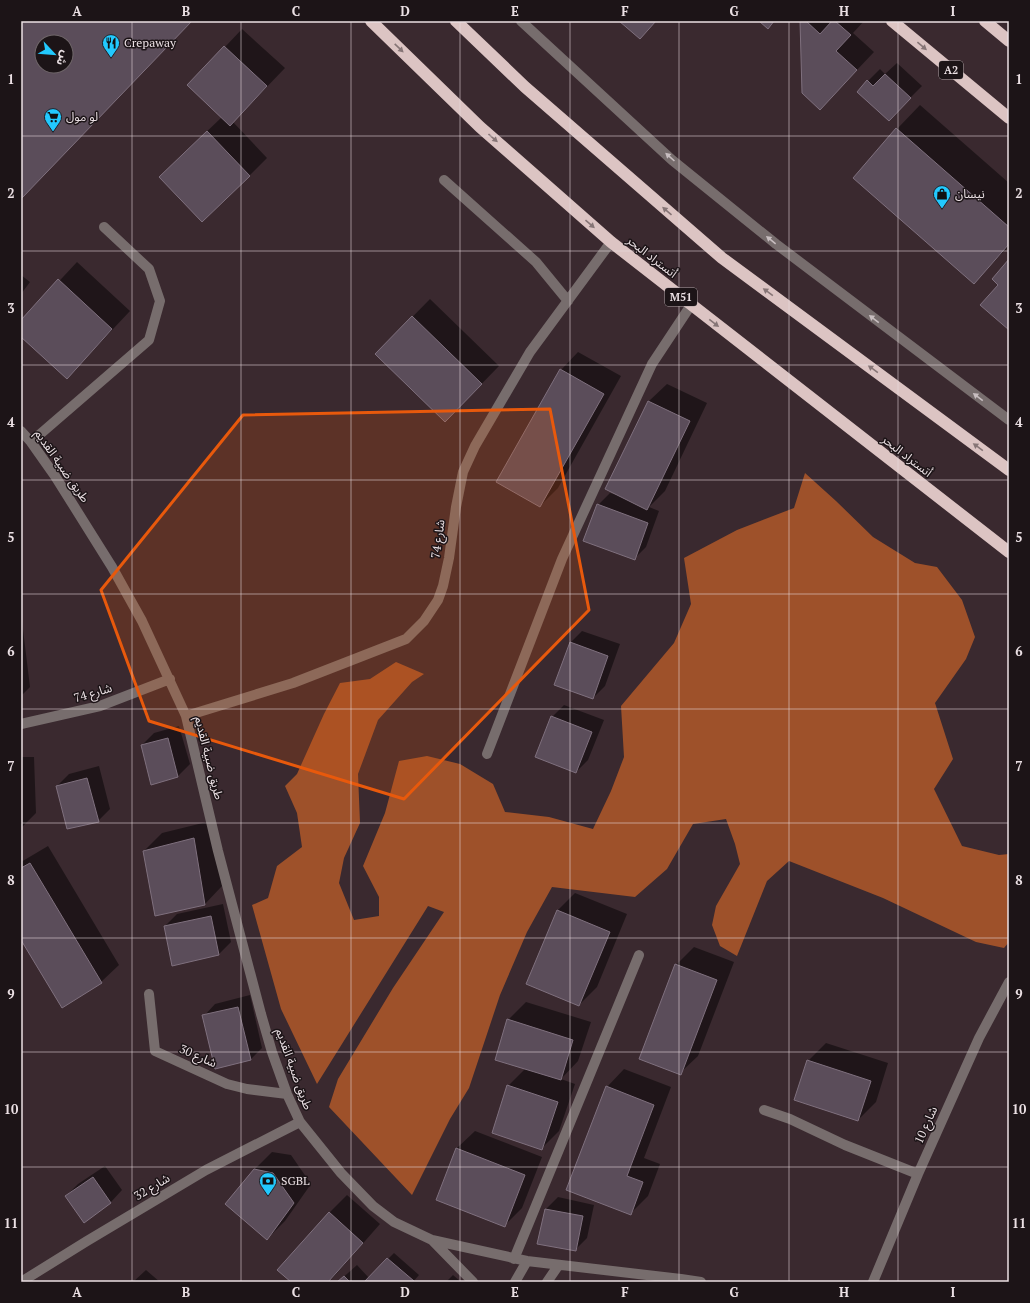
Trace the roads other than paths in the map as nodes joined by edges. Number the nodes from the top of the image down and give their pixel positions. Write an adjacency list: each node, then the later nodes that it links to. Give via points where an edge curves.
1 (371, 21): 10 (highway, أتستراد البحر / M51, one-way to 10, via 480,127)
2 (456, 21): 16 (highway, one-way to 2, via 722,258 525,87)
3 (520, 21): 13 (street, one-way to 3, via 782,249 697,180)
4 (892, 21): 7 (highway, A2, one-way to 7)
5 (985, 21): 6 (highway)
6 (1009, 41)
7 (1009, 118)
8 (444, 180): 11 (street, via 536,262)
9 (104, 227): 15 (street, via 149,269 160,301 149,340)
10 (611, 242): 11 (street, شارع 74); 12 (highway, أتستراد البحر / M51)
11 (568, 301): 19 (street, شارع 74, via 530,352 466,465 443,586 438,600 424,621 406,638 293,684)
12 (691, 305): 17 (highway, أتستراد البحر / M51, one-way to 17); 21 (street, via 652,364 562,559)
13 (1009, 420)
14 (21, 431): 15 (street, طريق ضبية القديم)
15 (31, 442): 18 (street, طريق ضبية القديم, via 112,567)
16 (1009, 470)
17 (1009, 552)
18 (170, 679): 19 (street, طريق ضبية القديم); 20 (street, شارع 74, via 100,706)
19 (186, 716): 25 (street, طريق ضبية القديم, via 259,1007)
20 (21, 724)
21 (488, 754)
22 (639, 955): 30 (street)
23 (1009, 982): 28 (street, شارع 10, via 979,1038)
24 (149, 994): 25 (street, شارع 30, via 155,1051 227,1084)
25 (287, 1094): 27 (street, طريق ضبية القديم)
26 (764, 1110): 28 (street)
27 (300, 1122): 29 (street, طريق ضبية القديم, via 341,1173 374,1206 394,1222); 33 (street, شارع 32, via 206,1170)
28 (918, 1174): 38 (street, شارع 10)
29 (432, 1240): 30 (street); 34 (street)
30 (514, 1259): 31 (street)
31 (527, 1262): 32 (street); 35 (street)
32 (558, 1266): 36 (street); 37 (street)
33 (21, 1282)
34 (473, 1282)
35 (515, 1282)
36 (547, 1282)
37 (701, 1282)
38 (874, 1282)

